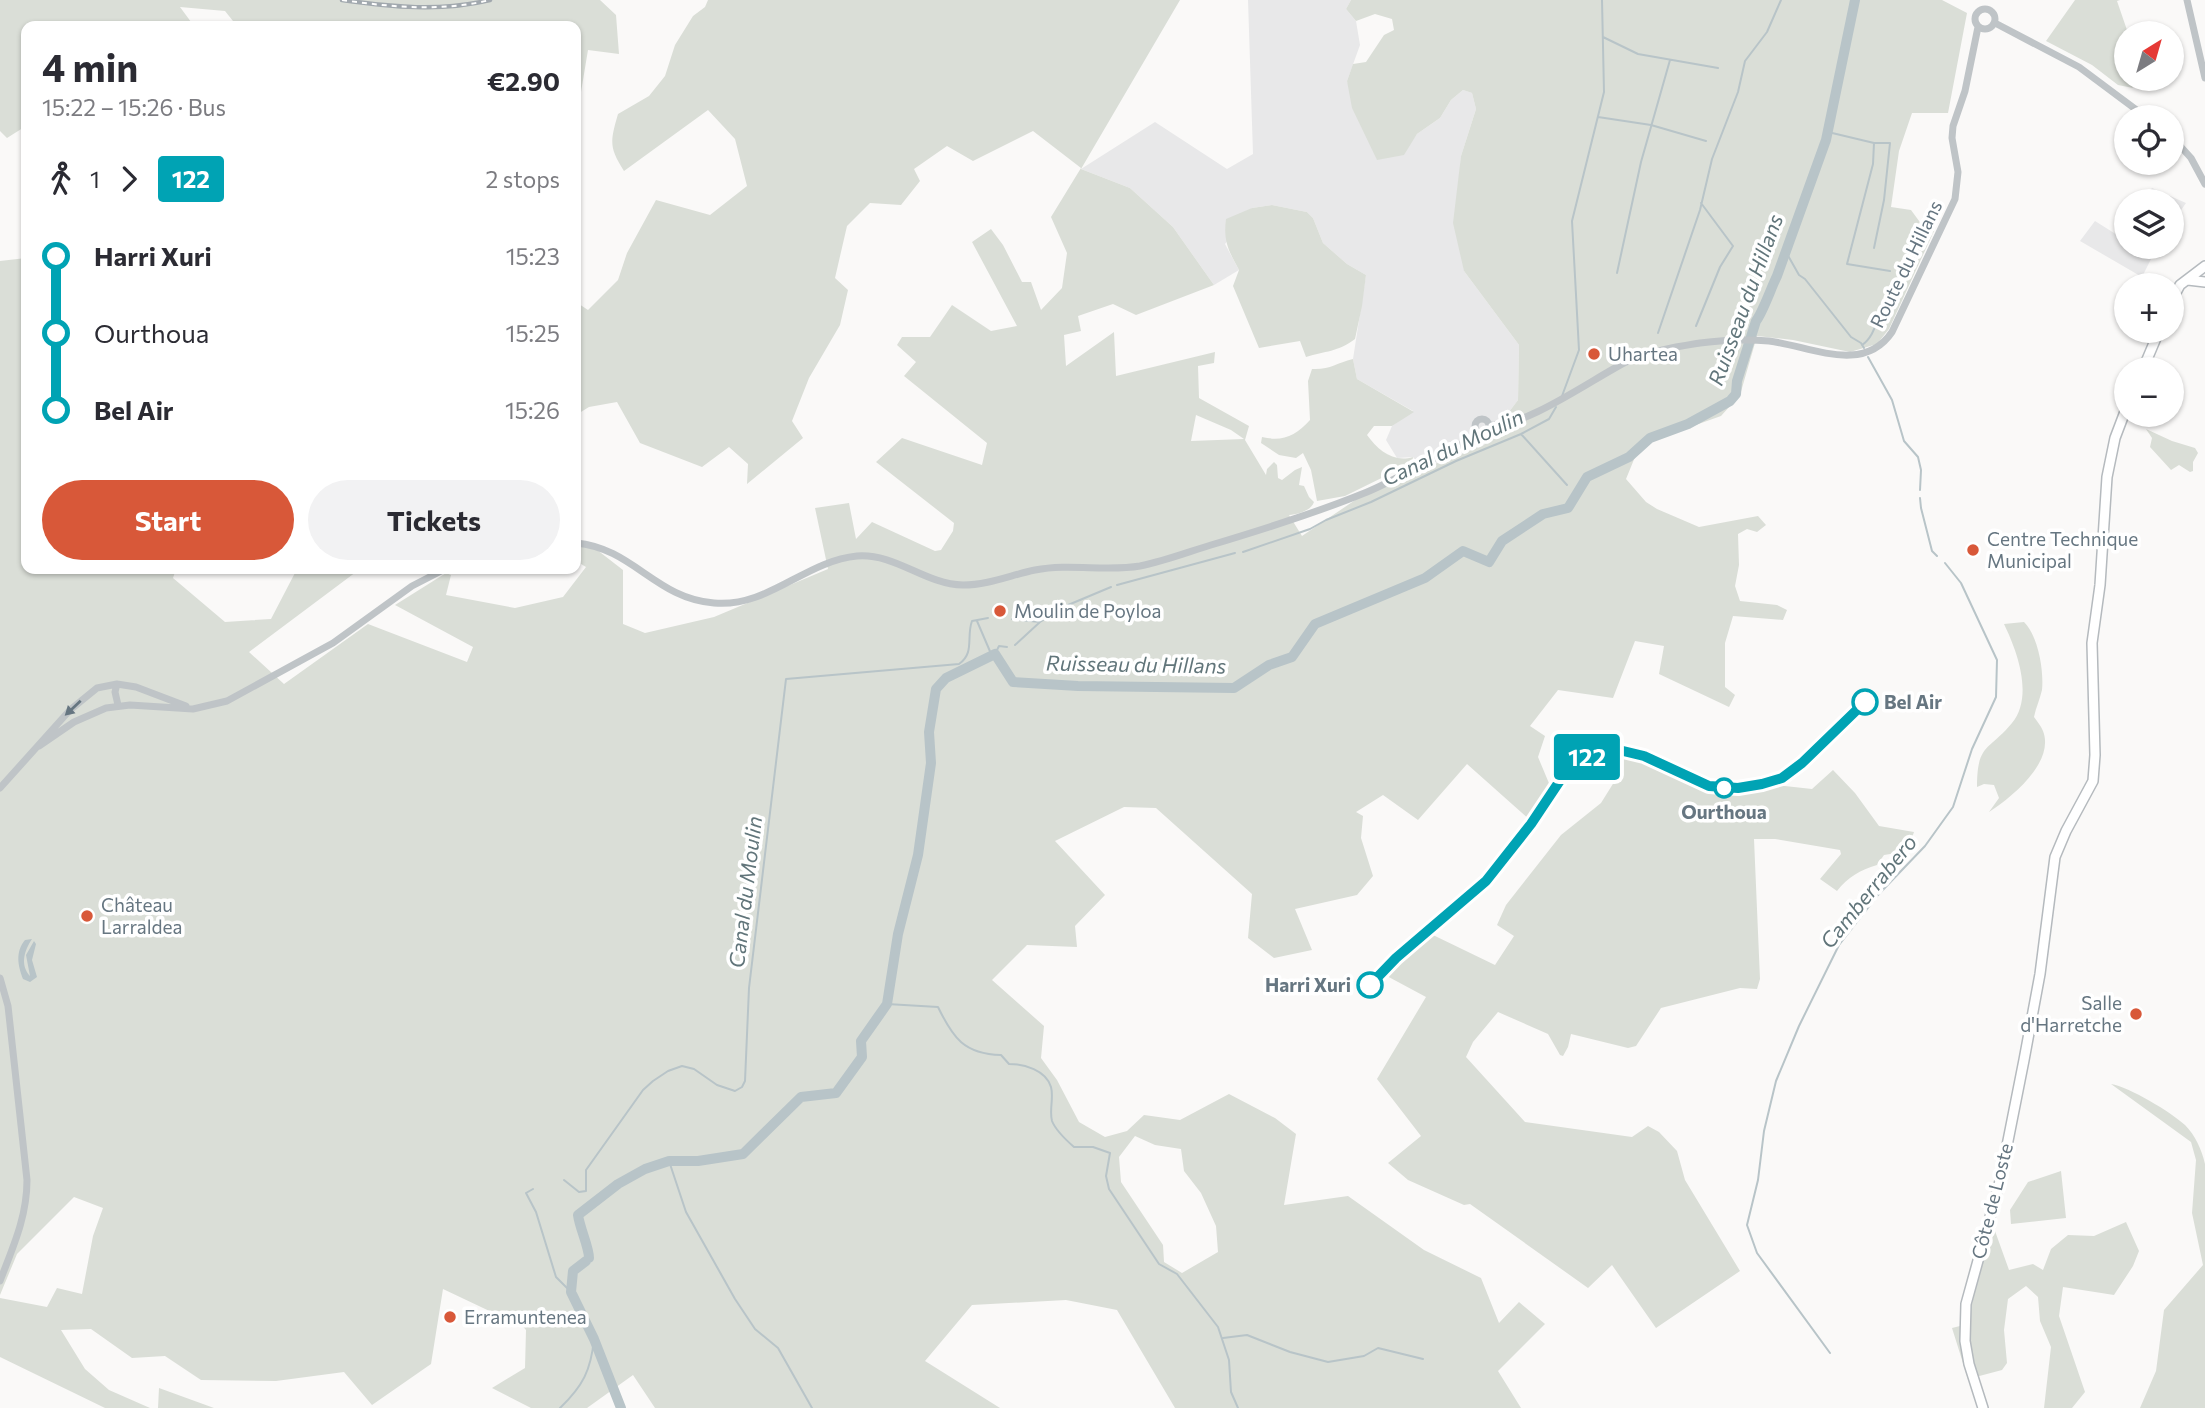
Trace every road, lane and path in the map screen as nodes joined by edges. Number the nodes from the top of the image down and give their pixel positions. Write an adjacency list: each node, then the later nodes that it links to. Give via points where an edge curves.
1 (2187, 0): 4 (street)
2 (1995, 23): 3 (street); 3 (street, via 1994,13 1983,8 1975,16); 5 (street, via 2080,67)
3 (1977, 29): 14 (street, Route du Hillans, via 1969,76 1953,126 1958,172 1955,199 1892,332 1884,344 1866,353 1842,356 1744,340 1649,353 1513,421 1489,425 1484,419 1477,420 1477,431 1470,438 1362,494 1128,568 1051,568 960,585 933,579 894,560 860,556 827,563 753,600 714,603 671,592 626,559)
4 (2205, 78)
5 (2130, 105)
6 (2184, 150): 7 (street)
7 (2205, 184)
8 (2205, 266): 9 (main road); 10 (main road)
9 (2205, 273)
10 (2188, 280): 11 (main road); 12 (main road)
11 (2184, 282)
12 (2205, 282)
13 (2119, 427): 25 (main road, Côte de Loste, via 2107,477 2092,643 2095,769 2090,789 2055,857 2037,993 2000,1181 1966,1304 1965,1341)
14 (581, 543)
15 (435, 574): 20 (street, via 333,643 237,697)
16 (117, 684): 17 (street); 18 (street); 21 (street, one-way to 21, via 88,694)
17 (136, 687): 19 (street); 20 (street)
18 (118, 705): 19 (street); 21 (street, via 74,722)
19 (130, 705): 20 (street)
20 (193, 709)
21 (39, 746): 22 (street)
22 (0, 788)
23 (0, 978): 24 (street, via 8,1006 27,1202)
24 (0, 1281)
25 (1983, 1408)

